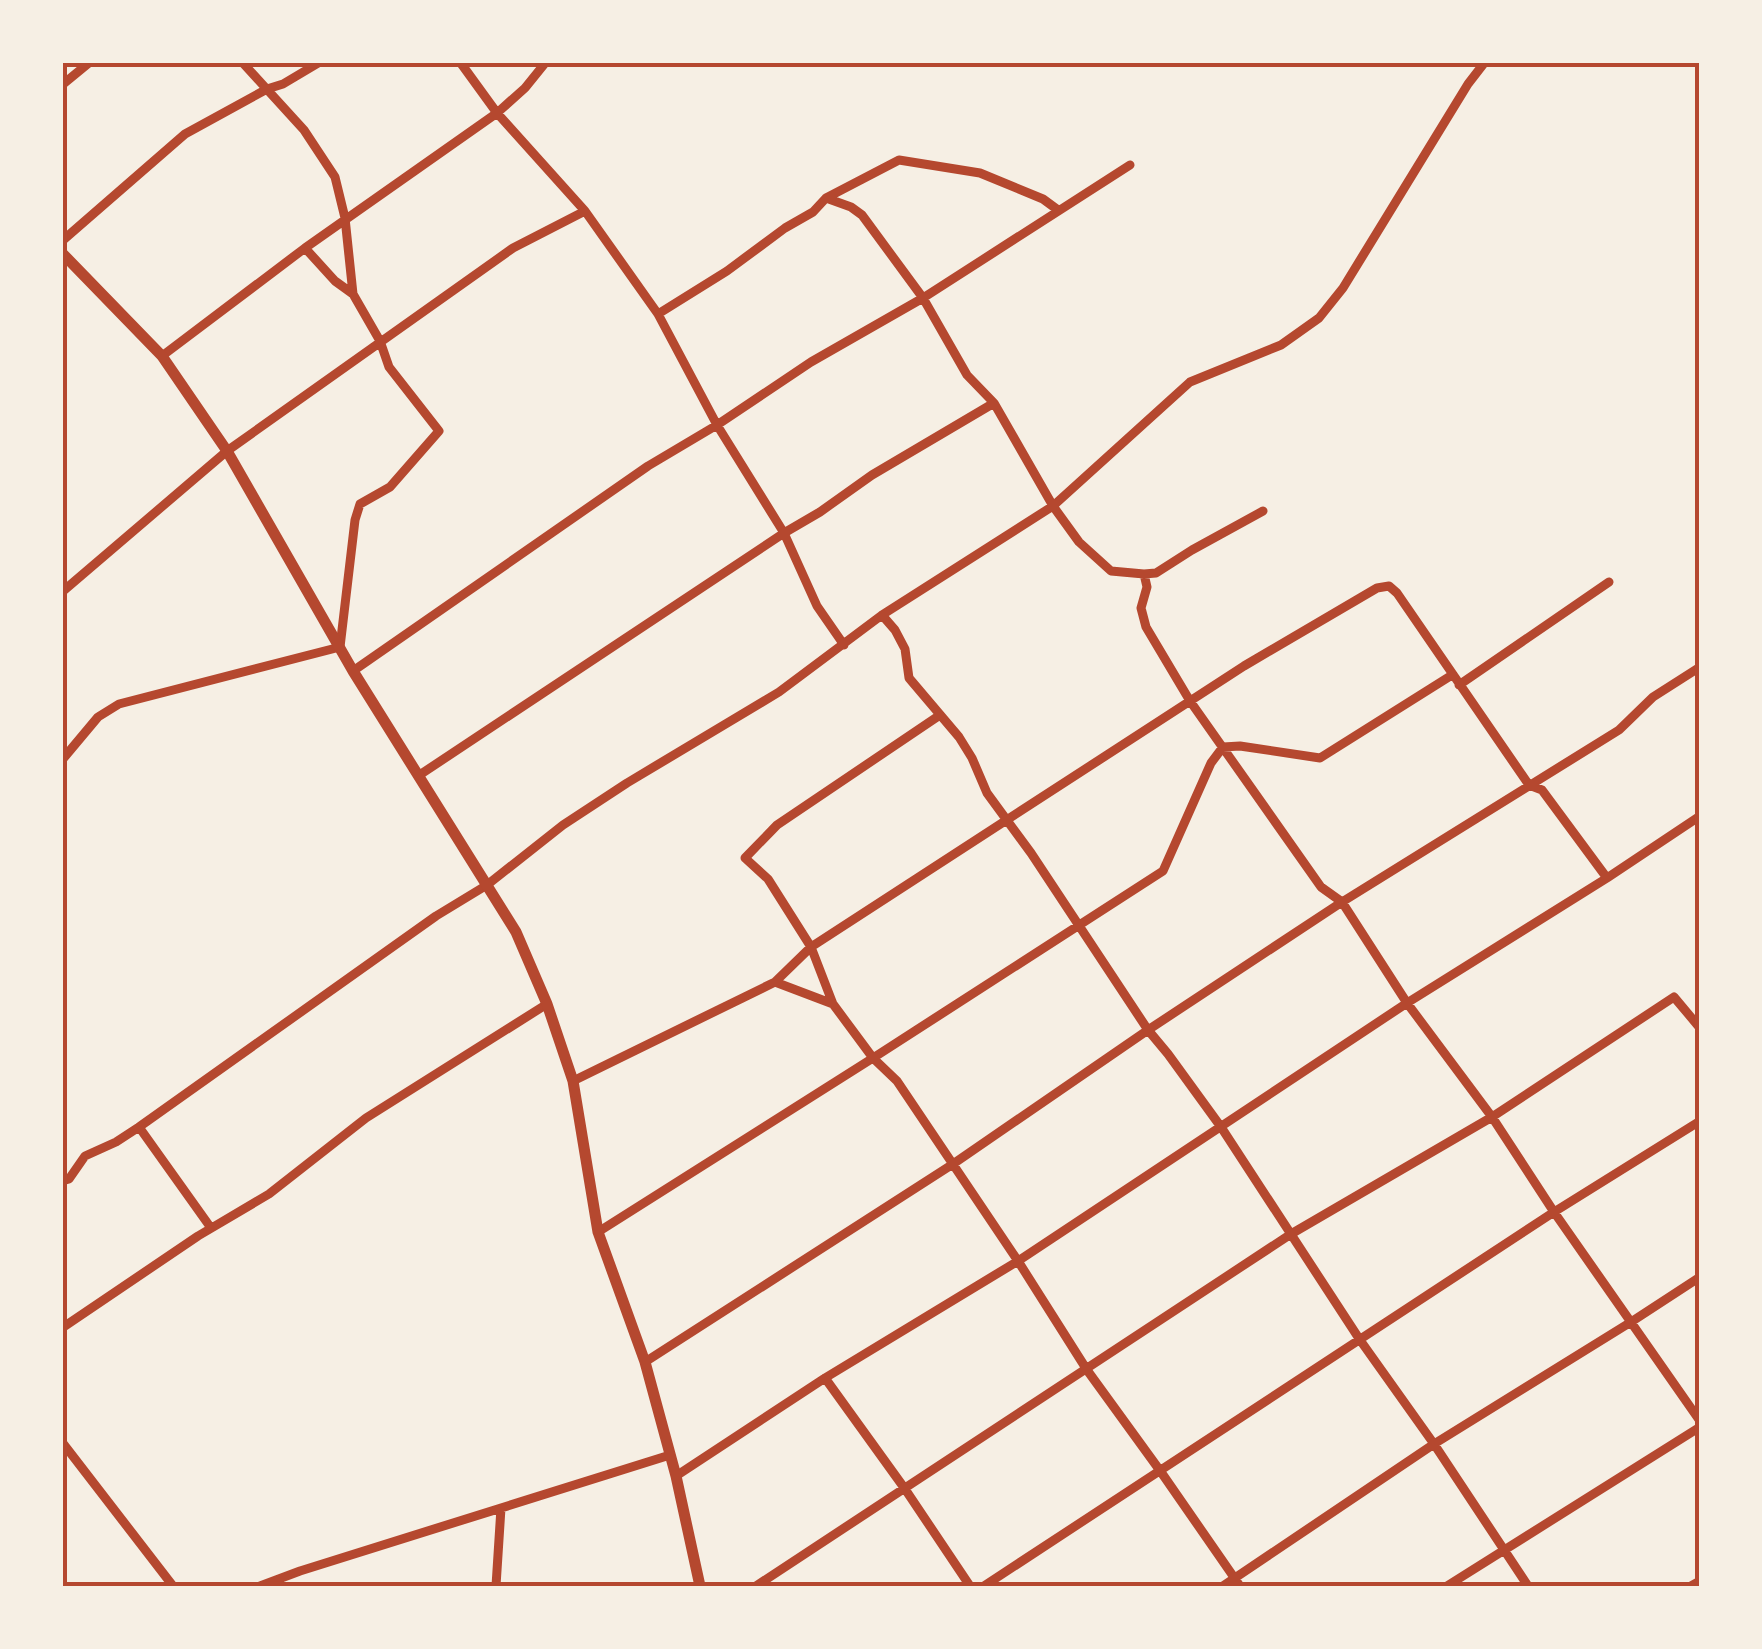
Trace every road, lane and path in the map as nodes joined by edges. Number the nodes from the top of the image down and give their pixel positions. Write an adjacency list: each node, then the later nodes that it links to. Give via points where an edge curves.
1 (90, 62): 7 (street)
2 (242, 62): 8 (street)
3 (320, 62): 8 (street)
4 (460, 62): 9 (street)
5 (546, 62): 9 (street)
6 (1485, 62): 26 (street, via 1319,318 1281,345 1190,382)
7 (62, 85)
8 (267, 88): 14 (street, via 336,177); 15 (street, via 185,134)
9 (497, 113): 13 (street); 14 (street)
10 (1130, 164): 12 (street)
11 (826, 198): 12 (street, via 899,160 980,173); 19 (street, via 862,215); 20 (street)
12 (1058, 210): 19 (street)
13 (585, 211): 20 (street); 21 (street, via 512,248)
14 (345, 218): 16 (street); 18 (street)
15 (62, 241)
16 (305, 248): 18 (street); 22 (street)
17 (62, 253): 22 (street)
18 (353, 294): 21 (street)
19 (924, 298): 23 (street, via 967,375); 24 (street)
20 (658, 314): 24 (street)
21 (380, 341): 25 (street); 34 (street, via 389,366 439,430 390,487 360,504)
22 (162, 356): 25 (street)
23 (994, 404): 26 (street); 28 (street)
24 (717, 426): 28 (street); 36 (street, via 648,466)
25 (227, 452): 31 (street); 34 (street)
26 (1053, 506): 29 (street, via 1111,571); 32 (street)
27 (1263, 511): 29 (street)
28 (784, 533): 33 (street); 43 (street)
29 (1144, 574): 39 (street, via 1146,627)
30 (1609, 582): 38 (street)
31 (62, 592)
32 (882, 615): 33 (street); 40 (street, via 904,649 909,678)
33 (844, 645): 48 (street, via 562,825)
34 (340, 647): 36 (street); 42 (street, via 119,704 98,717)
35 (1700, 667): 44 (street, via 1653,696 1618,730)
36 (353, 671): 43 (street)
37 (1452, 675): 38 (street); 39 (street, via 1389,586); 41 (street, via 1320,758)
38 (1458, 685): 44 (street)
39 (1190, 701): 41 (street); 46 (street)
40 (940, 715): 46 (street); 51 (street, via 777,826 745,858 768,879)
41 (1224, 747): 49 (street, via 1322,887); 50 (street, via 1210,763 1163,870)
42 (62, 760)
43 (418, 776): 48 (street)
44 (1529, 785): 47 (street, via 1542,790); 49 (street)
45 (1700, 816): 47 (street)
46 (1008, 820): 50 (street); 51 (street)
47 (1607, 878): 53 (street)
48 (487, 885): 54 (street); 62 (street)
49 (1342, 902): 53 (street); 57 (street)
50 (1078, 926): 57 (street); 58 (street)
51 (812, 946): 52 (street); 55 (street)
52 (775, 982): 55 (street); 59 (street)
53 (1407, 1003): 60 (street); 63 (street)
54 (547, 1004): 59 (street); 67 (street, via 366,1118 269,1194)
55 (833, 1004): 58 (street)
56 (1700, 1028): 60 (street, via 1674,997)
57 (1148, 1030): 63 (street); 64 (street)
58 (873, 1058): 64 (street); 68 (street)
59 (573, 1081): 68 (street)
60 (1492, 1118): 66 (street); 69 (street)
61 (1700, 1121): 66 (street)
62 (139, 1127): 65 (street, via 85,1156); 67 (street)
63 (1221, 1127): 69 (street); 70 (street)
64 (953, 1164): 70 (street); 75 (street)
65 (62, 1181)
66 (1554, 1212): 72 (street); 74 (street)
67 (211, 1228): 73 (street)
68 (598, 1232): 75 (street)
69 (1291, 1234): 74 (street); 76 (street)
70 (1018, 1261): 76 (street); 77 (street)
71 (1700, 1276): 72 (street)
72 (1632, 1322): 78 (street); 80 (street)
73 (62, 1328)
74 (1360, 1340): 80 (street); 82 (street)
75 (645, 1362): 81 (street)
76 (1087, 1370): 82 (street); 84 (street)
77 (826, 1378): 83 (street); 84 (street)
78 (1700, 1424): 86 (street)
79 (62, 1442): 89 (street)
80 (1434, 1444): 86 (street); 88 (street)
81 (670, 1455): 83 (street); 85 (street)
82 (1161, 1472): 88 (street); 95 (street)
83 (676, 1476): 92 (street)
84 (905, 1489): 93 (street); 94 (street)
85 (500, 1508): 90 (street); 91 (street)
86 (1503, 1550): 97 (street); 98 (street)
87 (1699, 1582): 99 (street)
88 (1237, 1583): 96 (street)
89 (173, 1586)
90 (260, 1586)
91 (496, 1586)
92 (700, 1586)
93 (756, 1586)
94 (970, 1586)
95 (984, 1586)
96 (1223, 1586)
97 (1446, 1586)
98 (1528, 1586)
99 (1691, 1586)

